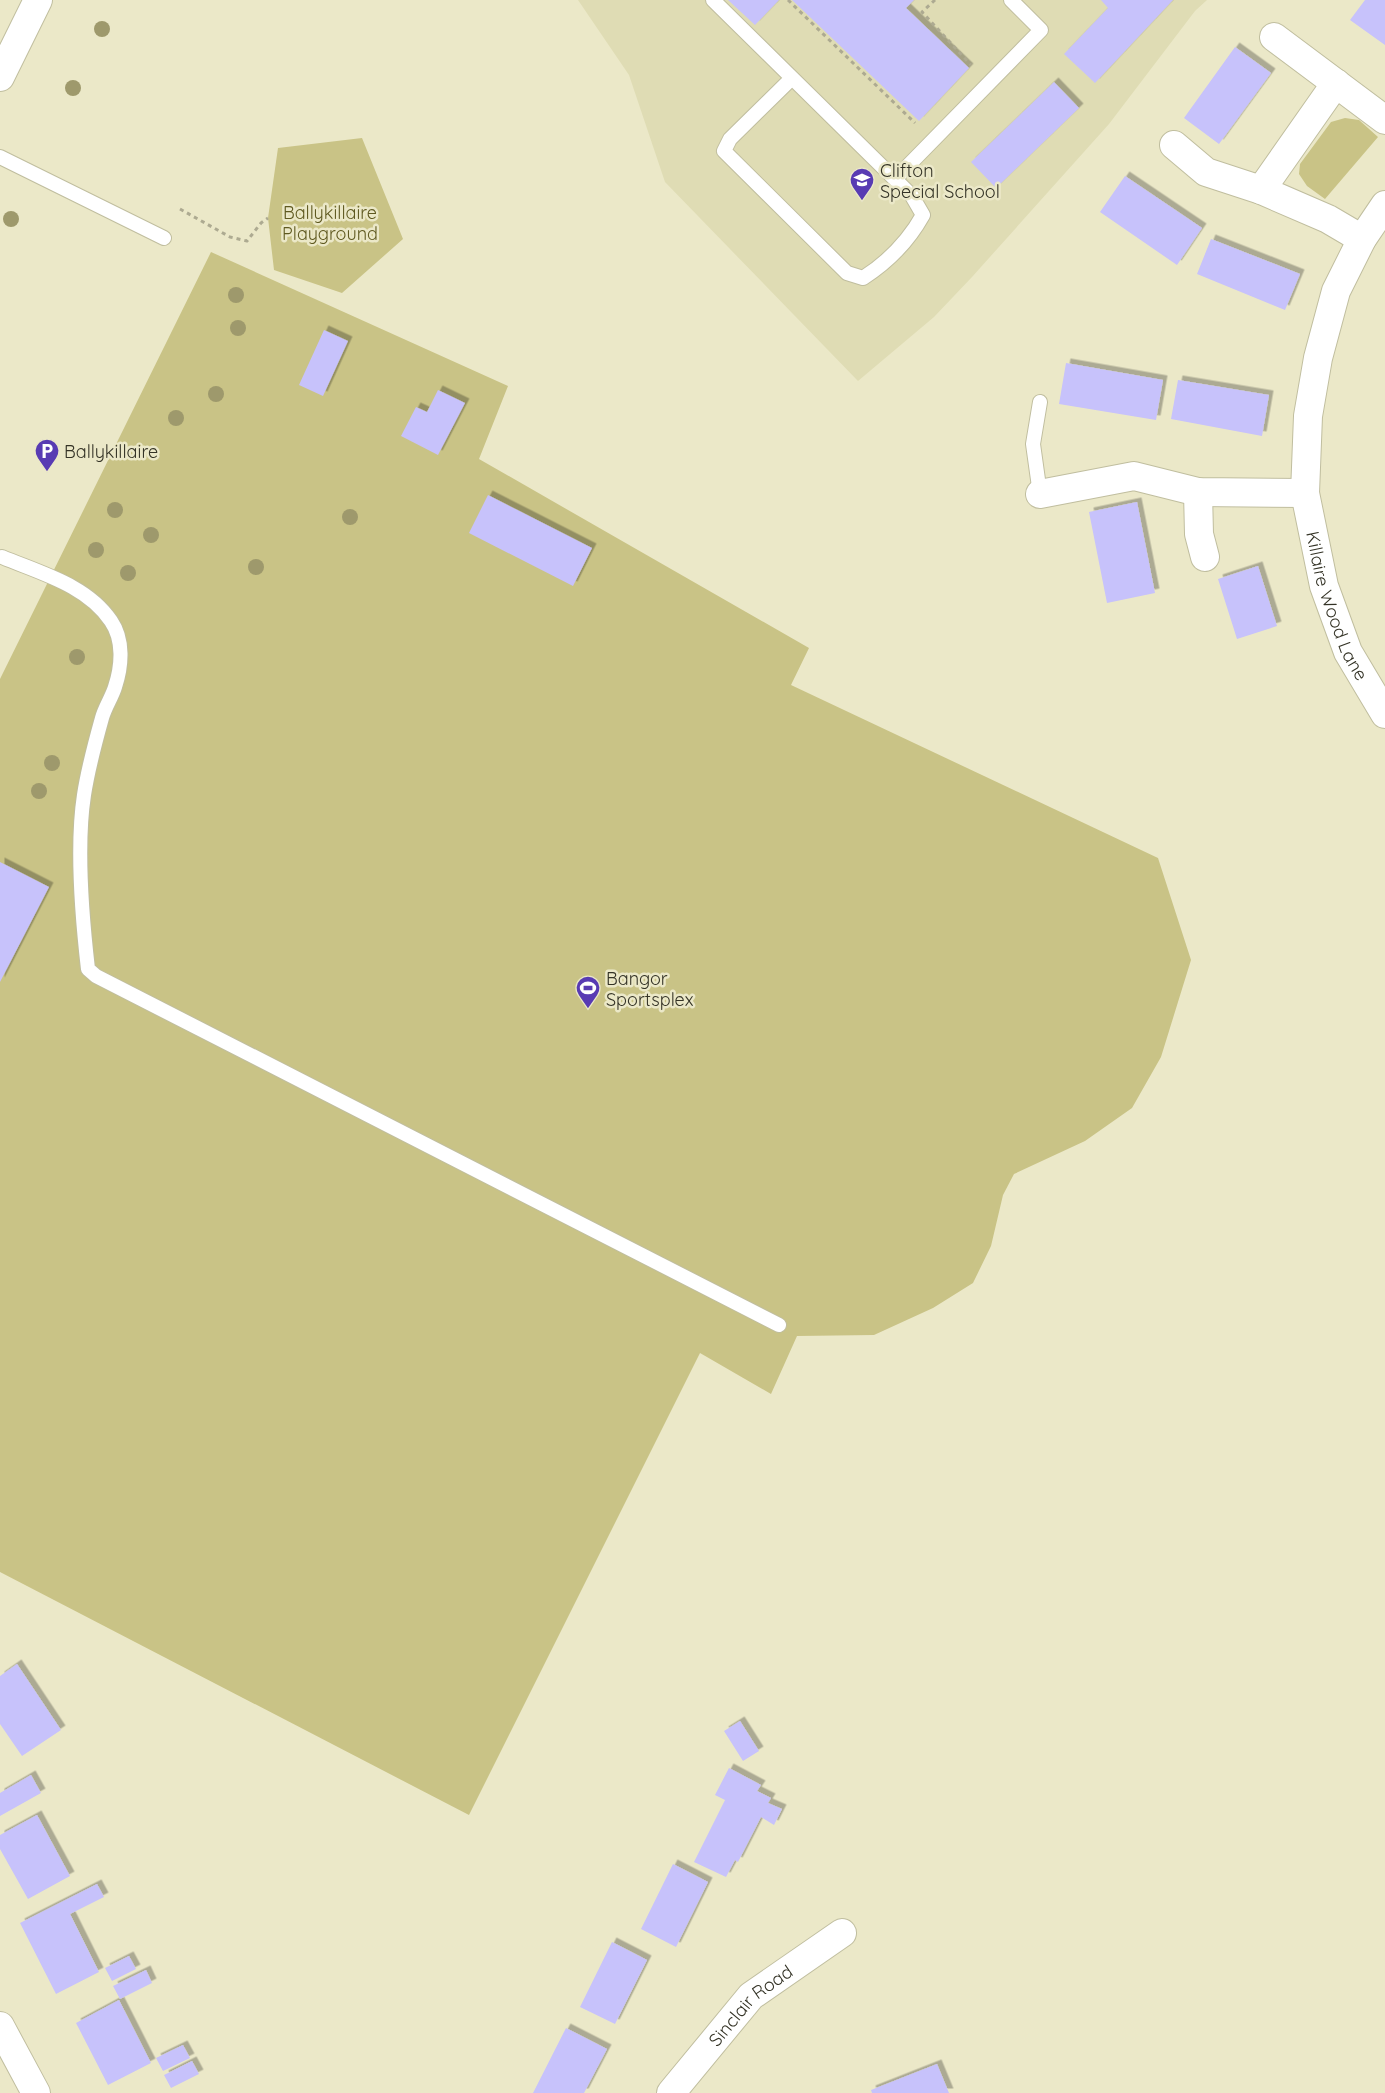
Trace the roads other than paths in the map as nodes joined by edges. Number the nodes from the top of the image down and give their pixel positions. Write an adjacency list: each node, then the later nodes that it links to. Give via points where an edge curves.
1 (38, 0): 5 (street)
2 (713, 0): 6 (lane)
3 (1011, 0): 11 (lane, via 1041,30)
4 (1274, 37): 7 (street)
5 (0, 77)
6 (792, 78): 11 (lane); 11 (lane, via 730,139 724,152 847,274 864,278 878,268 913,232 923,215 912,196)
7 (1336, 83): 8 (street); 12 (street)
8 (1385, 120)
9 (1174, 145): 12 (street, via 1206,172)
10 (0, 157): 14 (lane)
11 (895, 179)
12 (1261, 190): 15 (street, via 1328,219)
13 (1385, 204): 15 (street, Killaire Wood Lane)
14 (164, 238)
15 (1362, 239): 18 (street, Killaire Wood Lane, via 1336,291 1318,358 1308,416)
16 (1040, 402): 19 (lane, via 1033,444)
17 (1198, 492): 18 (street); 19 (street, via 1134,476); 21 (street, via 1199,534)
18 (1306, 493): 22 (street, Killaire Wood Lane, via 1324,586 1348,652)
19 (1040, 494)
20 (2, 557): 23 (lane, via 84,592 112,622 118,639 121,659 115,688 103,715 84,797 80,854 88,969 100,979)
21 (1205, 557)
22 (1385, 713)
23 (779, 1325)
24 (842, 1933): 27 (street, Sinclair Road, via 751,1996)
25 (0, 2026): 26 (street)
26 (36, 2093)
27 (671, 2093)

